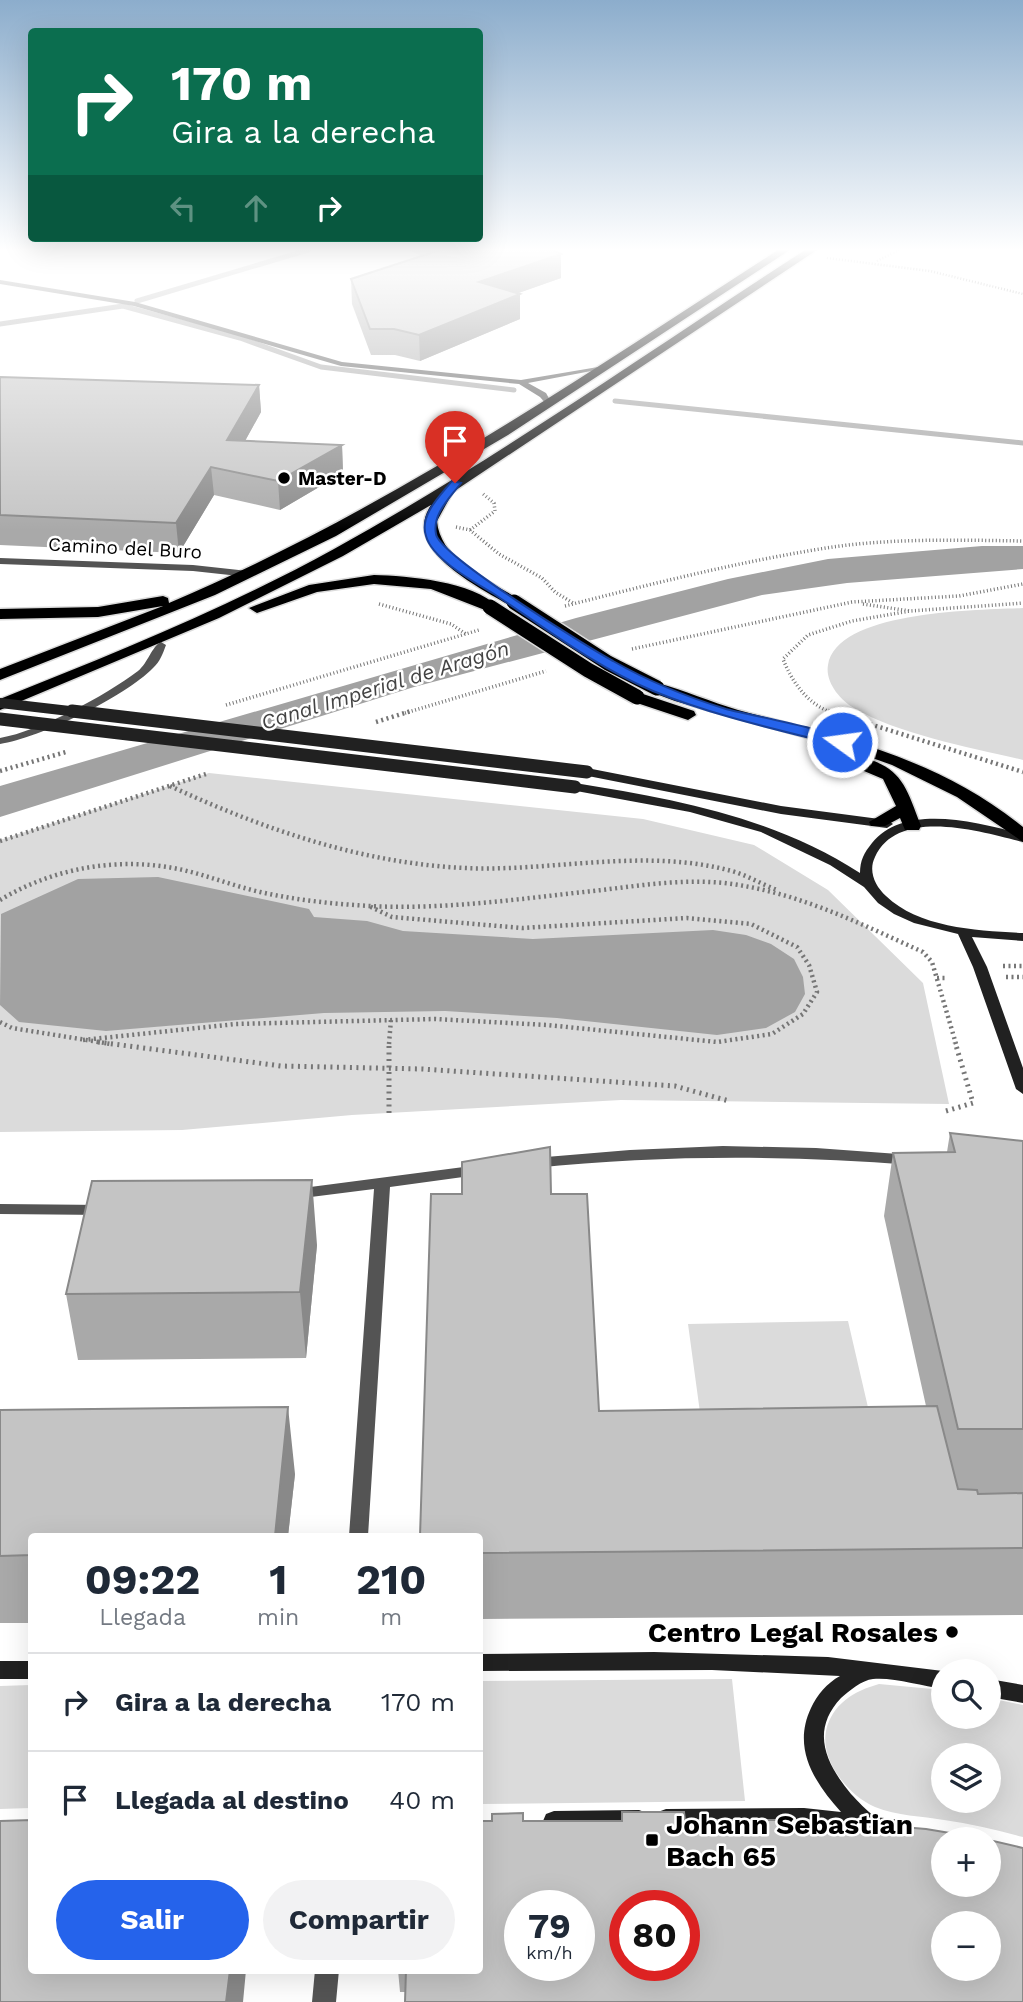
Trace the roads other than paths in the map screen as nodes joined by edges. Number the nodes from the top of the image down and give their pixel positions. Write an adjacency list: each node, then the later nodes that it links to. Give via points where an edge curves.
1 (268, 343): 5 (street, via 341,365)
2 (638, 343): 4 (highway)
3 (669, 343): 7 (highway)
4 (598, 369): 5 (street); 6 (highway)
5 (520, 382): 6 (street)
6 (547, 402): 9 (highway, via 357,518)
7 (455, 483): 13 (highway, via 338,553); 21 (highway, bridge, via 429,522 435,545 461,568 608,663 657,688 720,711 896,760 957,790)
8 (0, 561): 9 (street, Camino del Buro)
9 (248, 573): 10 (highway)
10 (219, 587): 11 (highway, via 120,610); 14 (highway)
11 (0, 614)
12 (161, 645): 13 (highway); 17 (street, via 151,665 96,701 27,737); 18 (highway, bridge, via 298,592 348,581 447,587 490,607 587,670 637,696 714,723 869,765 900,785)
13 (111, 662): 15 (highway)
14 (0, 675)
15 (0, 704): 19 (main road, bridge, via 587,772 781,810)
16 (0, 719): 22 (main road, bridge, via 575,788 665,803 769,830 819,852)
17 (0, 741)
18 (906, 807): 19 (highway); 20 (highway)
19 (878, 822): 20 (main road)
20 (911, 827): 21 (main road, via 964,824); 22 (main road, via 886,837 872,852 866,869)
21 (1023, 837)
22 (868, 884): 23 (main road, via 906,913)
23 (964, 933): 24 (main road); 25 (main road)
24 (1023, 937)
25 (1023, 1089)
26 (933, 1162): 27 (street, via 762,1149 614,1154)
27 (382, 1183): 28 (street); 31 (street)
28 (278, 1196)
29 (0, 1209): 30 (street)
30 (121, 1209)
31 (358, 1533)
32 (483, 1663): 33 (main road, via 761,1662)
33 (870, 1669): 36 (main road); 40 (main road, via 829,1694 816,1713 813,1733 814,1751 830,1786)
34 (0, 1670): 35 (main road)
35 (28, 1670)
36 (931, 1678)
37 (1001, 1690): 38 (main road)
38 (1023, 1694)
39 (535, 1822): 40 (main road, via 785,1817)
40 (870, 1824): 41 (main road)
41 (919, 1831)
42 (327, 1974): 43 (street)
43 (324, 2002)

